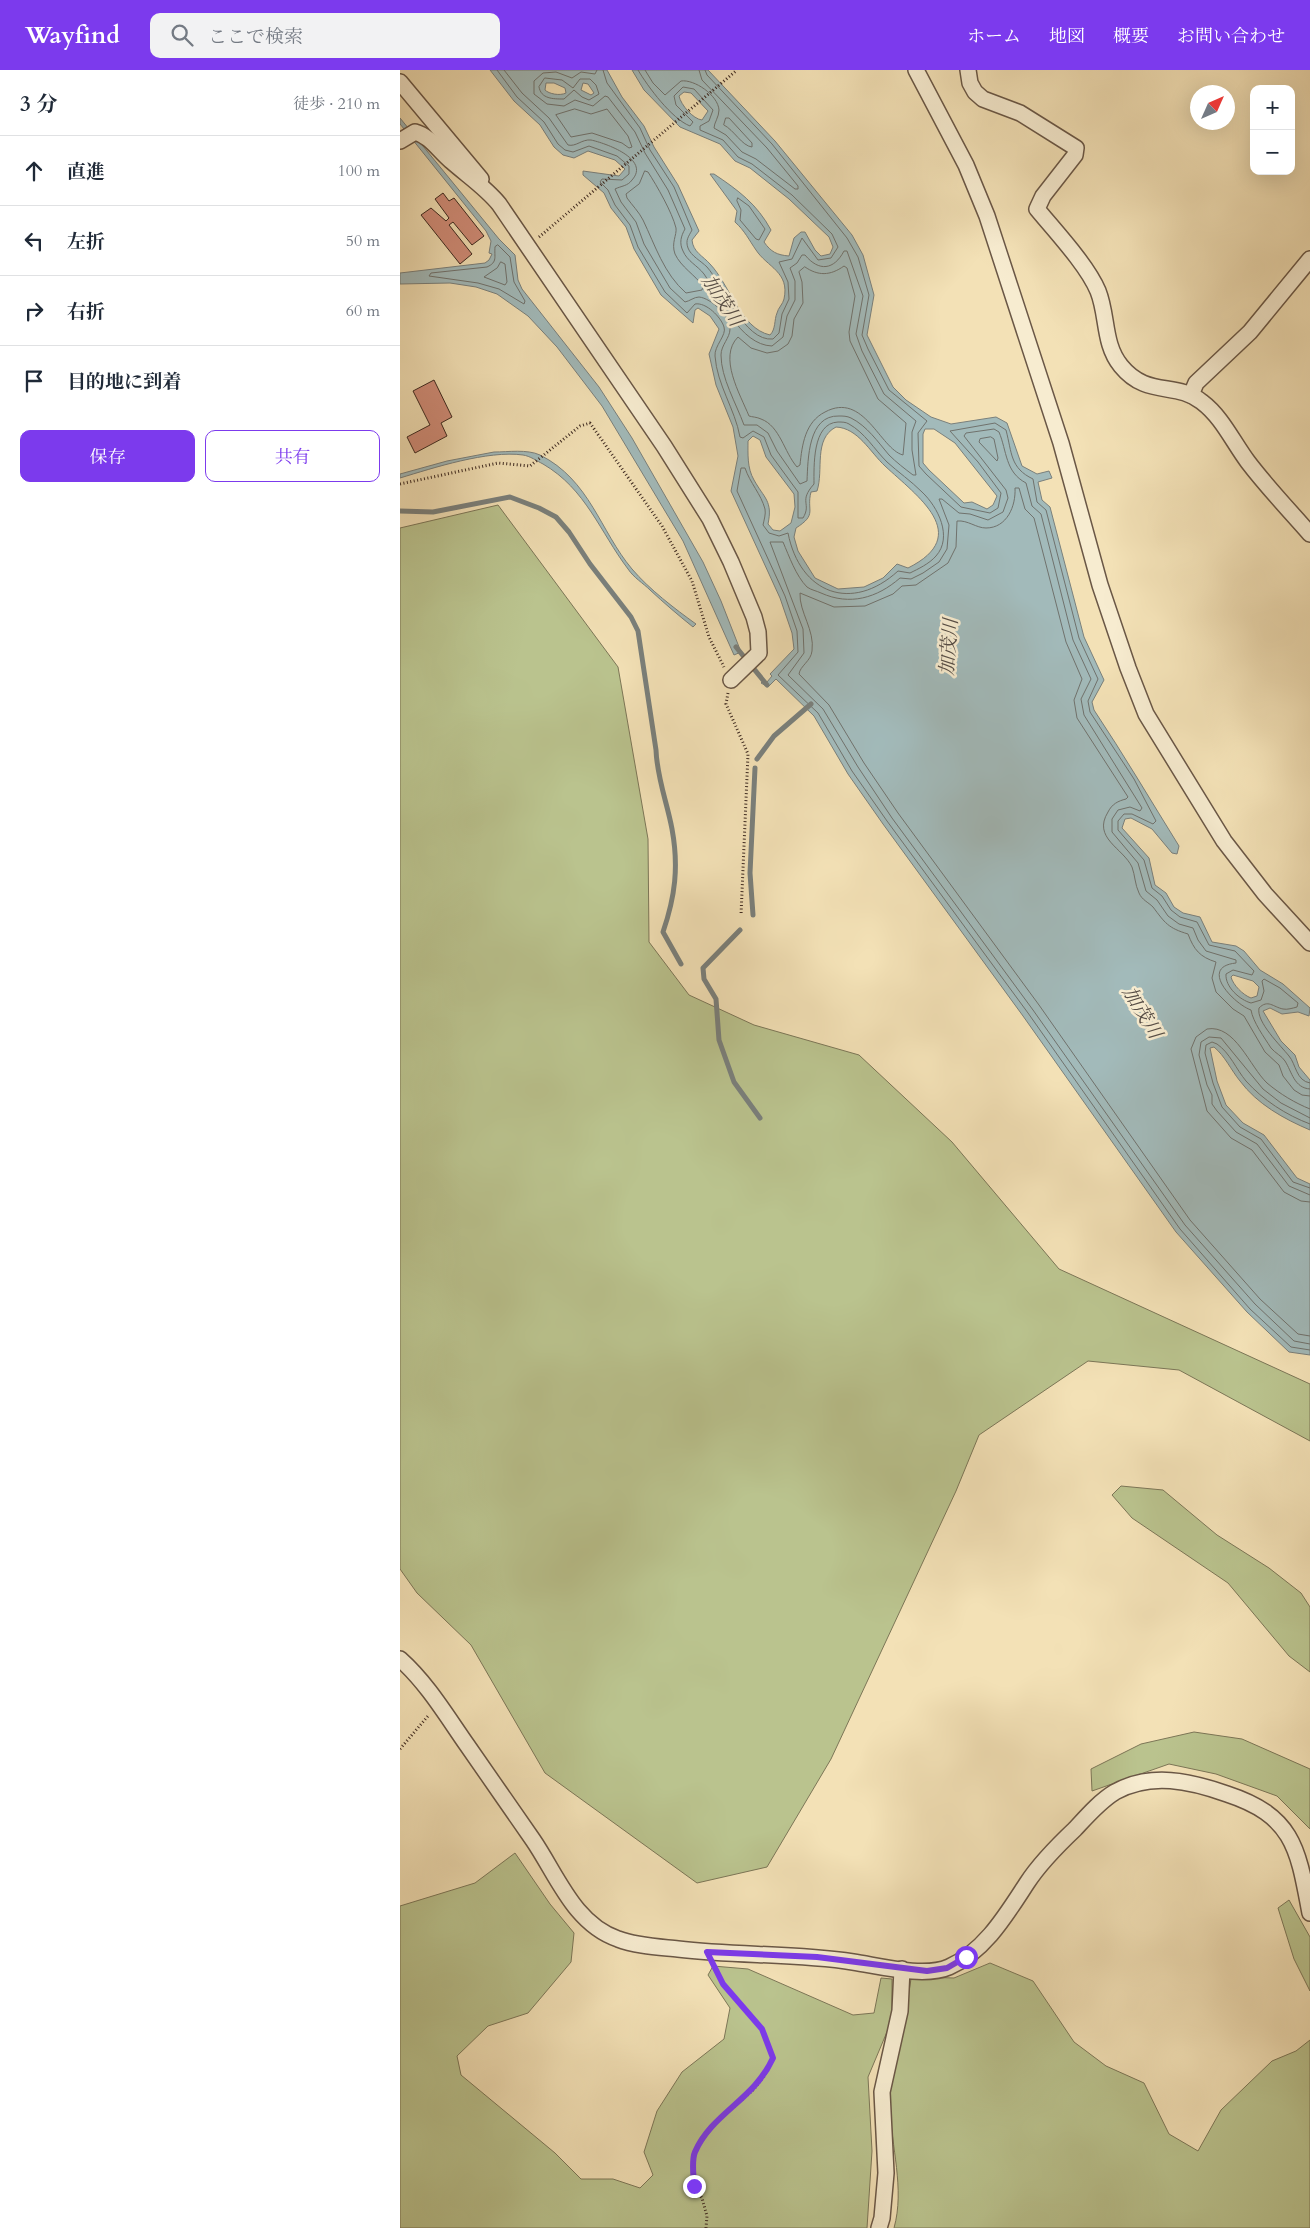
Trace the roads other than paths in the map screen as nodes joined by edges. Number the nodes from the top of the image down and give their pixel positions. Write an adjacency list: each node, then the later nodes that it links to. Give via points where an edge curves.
1 (916, 70): 10 (street, via 966,165 987,216 1061,443 1100,585 1146,714 1224,841 1265,894)
2 (968, 70): 7 (street, via 970,83 983,99 1020,113 1076,148 1075,155 1043,196 1038,209 1092,279 1099,293 1107,335 1120,364 1137,382)
3 (400, 82): 5 (street, via 471,164)
4 (400, 140): 5 (street, via 415,132 424,134)
5 (488, 191): 9 (street, via 528,245 710,519 731,562 758,632 759,653)
6 (1310, 259): 7 (street, via 1250,332 1196,383)
7 (1191, 395): 8 (street, via 1216,416 1248,461)
8 (1310, 534)
9 (731, 680)
10 (1310, 943)
11 (400, 1659): 13 (street, via 414,1671 440,1706 535,1842 582,1916 598,1929 618,1940 707,1952 817,1957)
12 (1310, 1913): 13 (street, via 1301,1863 1292,1842 1282,1826 1266,1811 1251,1802 1190,1782 1142,1781 1115,1792 1093,1810 1047,1857 1009,1912 966,1957 947,1968 927,1971)
13 (902, 1969): 14 (street, via 900,2011 882,2092 886,2173 882,2218)
14 (878, 2228)

